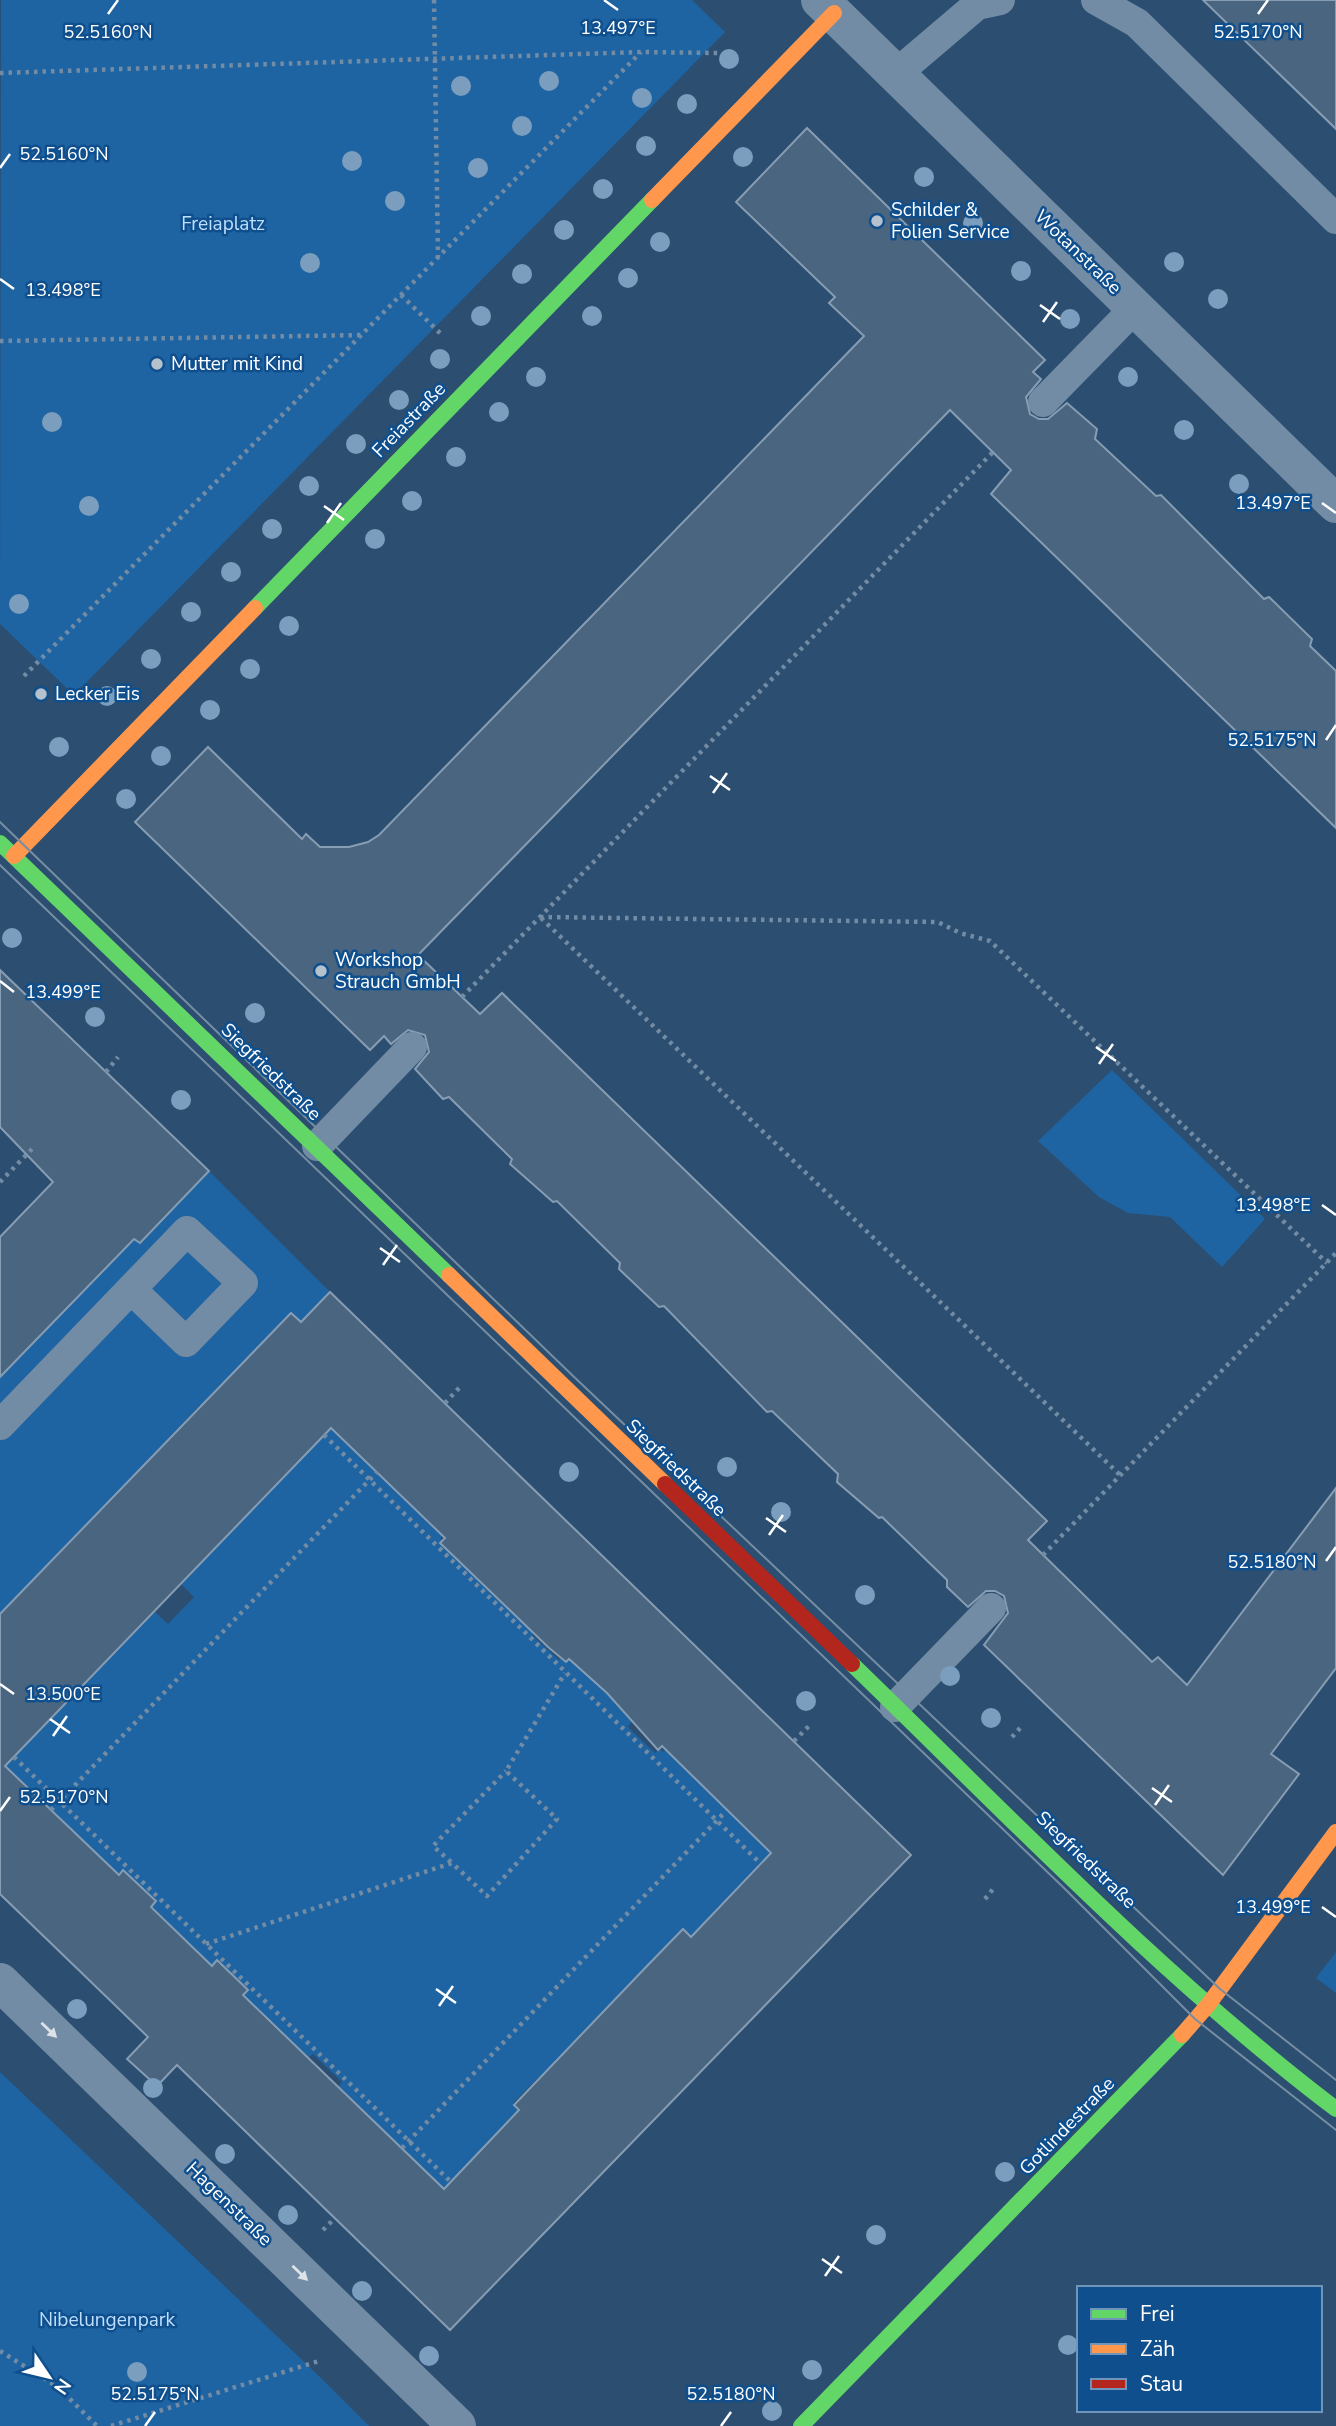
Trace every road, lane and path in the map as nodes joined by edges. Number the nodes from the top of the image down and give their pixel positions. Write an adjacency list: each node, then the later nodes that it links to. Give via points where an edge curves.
1 (434, 0): 7 (path)
2 (1000, 0): 9 (lane, via 977,5)
3 (1096, 0): 10 (lane, via 1137,23)
4 (827, 6): 9 (street, Wotanstraße); 22 (street, Freiastraße)
5 (641, 52): 6 (path); 7 (path); 11 (path)
6 (718, 53)
7 (436, 59): 8 (path); 11 (path)
8 (0, 73)
9 (896, 74): 13 (street, Wotanstraße)
10 (1336, 219)
11 (438, 258): 12 (path)
12 (401, 295): 14 (path); 15 (path)
13 (1135, 308): 17 (lane); 19 (street, Wotanstraße)
14 (362, 335): 16 (path); 20 (path)
15 (442, 335)
16 (0, 341)
17 (1043, 402)
18 (993, 452): 23 (path)
19 (1336, 504)
20 (24, 676)
21 (0, 843): 22 (street, Siegfriedstraße)
22 (14, 856): 28 (street, Siegfriedstraße)
23 (540, 917): 24 (path); 32 (path, via 938,922 990,941); 39 (path)
24 (462, 997)
25 (412, 1047): 28 (lane)
26 (118, 1057): 27 (path)
27 (106, 1072)
28 (317, 1146): 44 (street, Siegfriedstraße)
29 (33, 1148): 30 (path)
30 (0, 1182)
31 (1336, 1253): 32 (path)
32 (1326, 1263): 39 (path)
33 (131, 1289): 36 (lane)
34 (460, 1387): 35 (path)
35 (445, 1403)
36 (0, 1425)
37 (324, 1435): 40 (path)
38 (377, 1472): 40 (path)
39 (1120, 1475): 41 (path)
40 (370, 1480): 43 (path); 51 (path)
41 (1043, 1555)
42 (991, 1608): 44 (lane)
43 (565, 1673): 50 (path); 54 (path)
44 (895, 1707): 62 (street, Siegfriedstraße)
45 (810, 1725): 48 (path)
46 (1022, 1726): 47 (path)
47 (1012, 1737)
48 (794, 1741)
49 (14, 1757): 51 (path)
50 (506, 1771): 56 (path, via 433,1846); 56 (path, via 557,1819 486,1896)
51 (59, 1801): 52 (path); 60 (path)
52 (51, 1810)
53 (726, 1811): 54 (path)
54 (717, 1822): 57 (path); 64 (path)
55 (1336, 1832): 62 (street, Gotlindestraße)
56 (452, 1863): 60 (path)
57 (761, 1864)
58 (993, 1889): 59 (path)
59 (985, 1899)
60 (206, 1944): 64 (path)
61 (0, 1982): 67 (street, Hagenstraße, one-way to 67)
62 (1208, 2005): 63 (street, Siegfriedstraße); 72 (street, Gotlindestraße, via 1155,2066)
63 (1336, 2109)
64 (408, 2141): 65 (path); 66 (path)
65 (402, 2148)
66 (451, 2182)
67 (373, 2344): 70 (path); 71 (street, Hagenstraße)
68 (0, 2351): 69 (path, via 58,2387)
69 (97, 2426)
70 (111, 2426)
71 (457, 2426)
72 (801, 2426)

